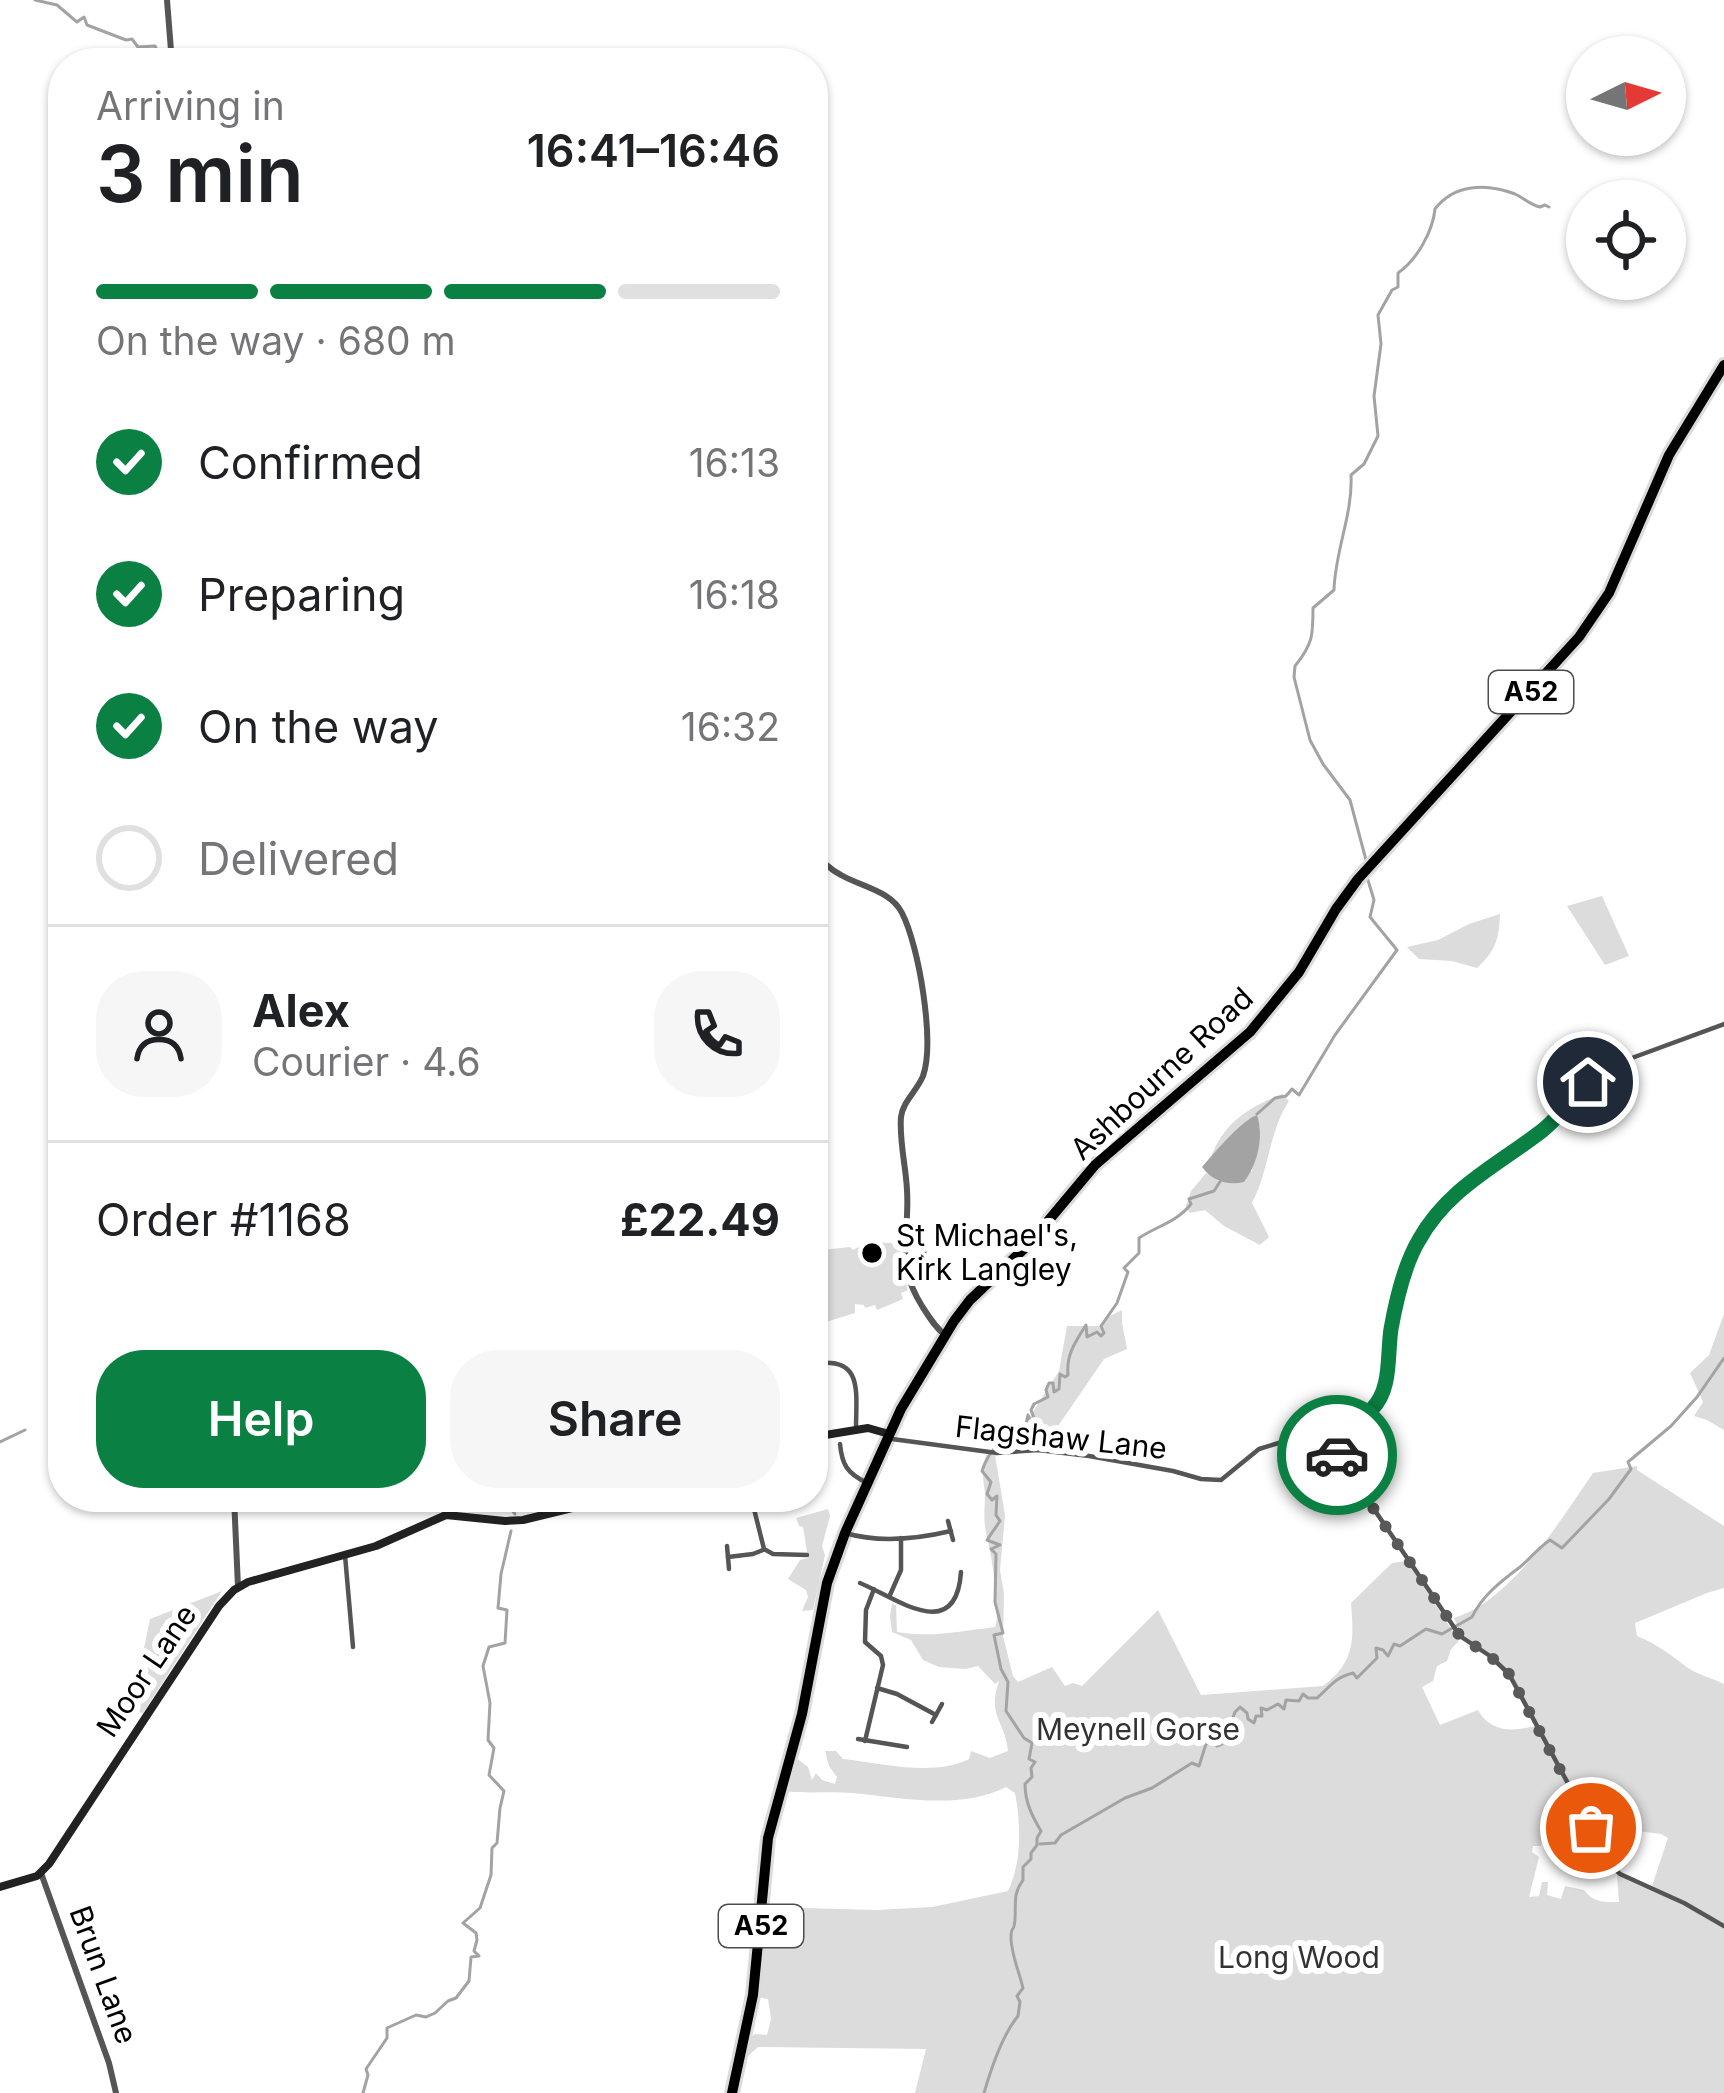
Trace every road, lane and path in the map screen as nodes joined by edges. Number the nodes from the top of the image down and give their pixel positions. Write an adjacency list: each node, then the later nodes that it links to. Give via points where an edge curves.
1 (167, 0): 2 (street)
2 (171, 48)
3 (1724, 365): 10 (highway, Ashbourne Road / A52, via 1676,442 1609,593 1579,637 1358,879 1263,1017 1095,1165)
4 (828, 865): 8 (street, via 898,905 920,971 927,1044 922,1080 901,1120)
5 (1724, 1024): 13 (street, Flagshaw Lane, via 1588,1082 1548,1126 1449,1199 1411,1258 1377,1403)
6 (926, 1246): 7 (street)
7 (922, 1259): 8 (street); 9 (street)
8 (904, 1264): 10 (street, via 912,1291)
9 (929, 1264)
10 (945, 1335): 15 (highway, Ashbourne Road / A52)
11 (828, 1363): 12 (street, via 851,1372)
12 (856, 1429): 14 (main road); 15 (main road)
13 (1321, 1431): 15 (street, Flagshaw Lane, via 1258,1449 1221,1480 1089,1456 997,1453); 49 (street, via 1460,1636 1509,1674 1613,1867)
14 (828, 1434)
15 (888, 1436): 17 (highway, Ashbourne Road / A52)
16 (840, 1444): 17 (street, via 846,1469)
17 (867, 1483): 23 (highway, Ashbourne Road / A52)
18 (236, 1512): 36 (street)
19 (556, 1512): 28 (main road, via 505,1521 446,1515)
20 (755, 1512): 27 (street)
21 (948, 1521): 22 (street)
22 (951, 1531): 24 (street); 25 (street)
23 (844, 1533): 24 (street); 51 (highway, Ashbourne Road / A52, via 770,1828 753,1995)
24 (901, 1538): 38 (street, via 901,1570)
25 (953, 1540)
26 (727, 1546): 31 (street)
27 (764, 1549): 29 (street); 31 (street)
28 (345, 1555): 36 (main road); 41 (street)
29 (794, 1555): 30 (street); 32 (street)
30 (807, 1555)
31 (728, 1557): 33 (street)
32 (794, 1566)
33 (729, 1569)
34 (962, 1572): 40 (street, via 959,1599 937,1612)
35 (860, 1583): 37 (street)
36 (238, 1587): 47 (main road, Moor Lane)
37 (874, 1589): 38 (street); 42 (street, via 865,1635 883,1660)
38 (890, 1595): 40 (street)
39 (914, 1598): 40 (street)
40 (908, 1607)
41 (353, 1647)
42 (878, 1688): 44 (street); 46 (street, via 861,1740 903,1747)
43 (942, 1704): 44 (street)
44 (936, 1714): 45 (street)
45 (932, 1722)
46 (898, 1758)
47 (41, 1873): 48 (main road); 50 (street, Brun Lane)
48 (0, 1887)
49 (1724, 1926)
50 (116, 2093)
51 (732, 2093)

